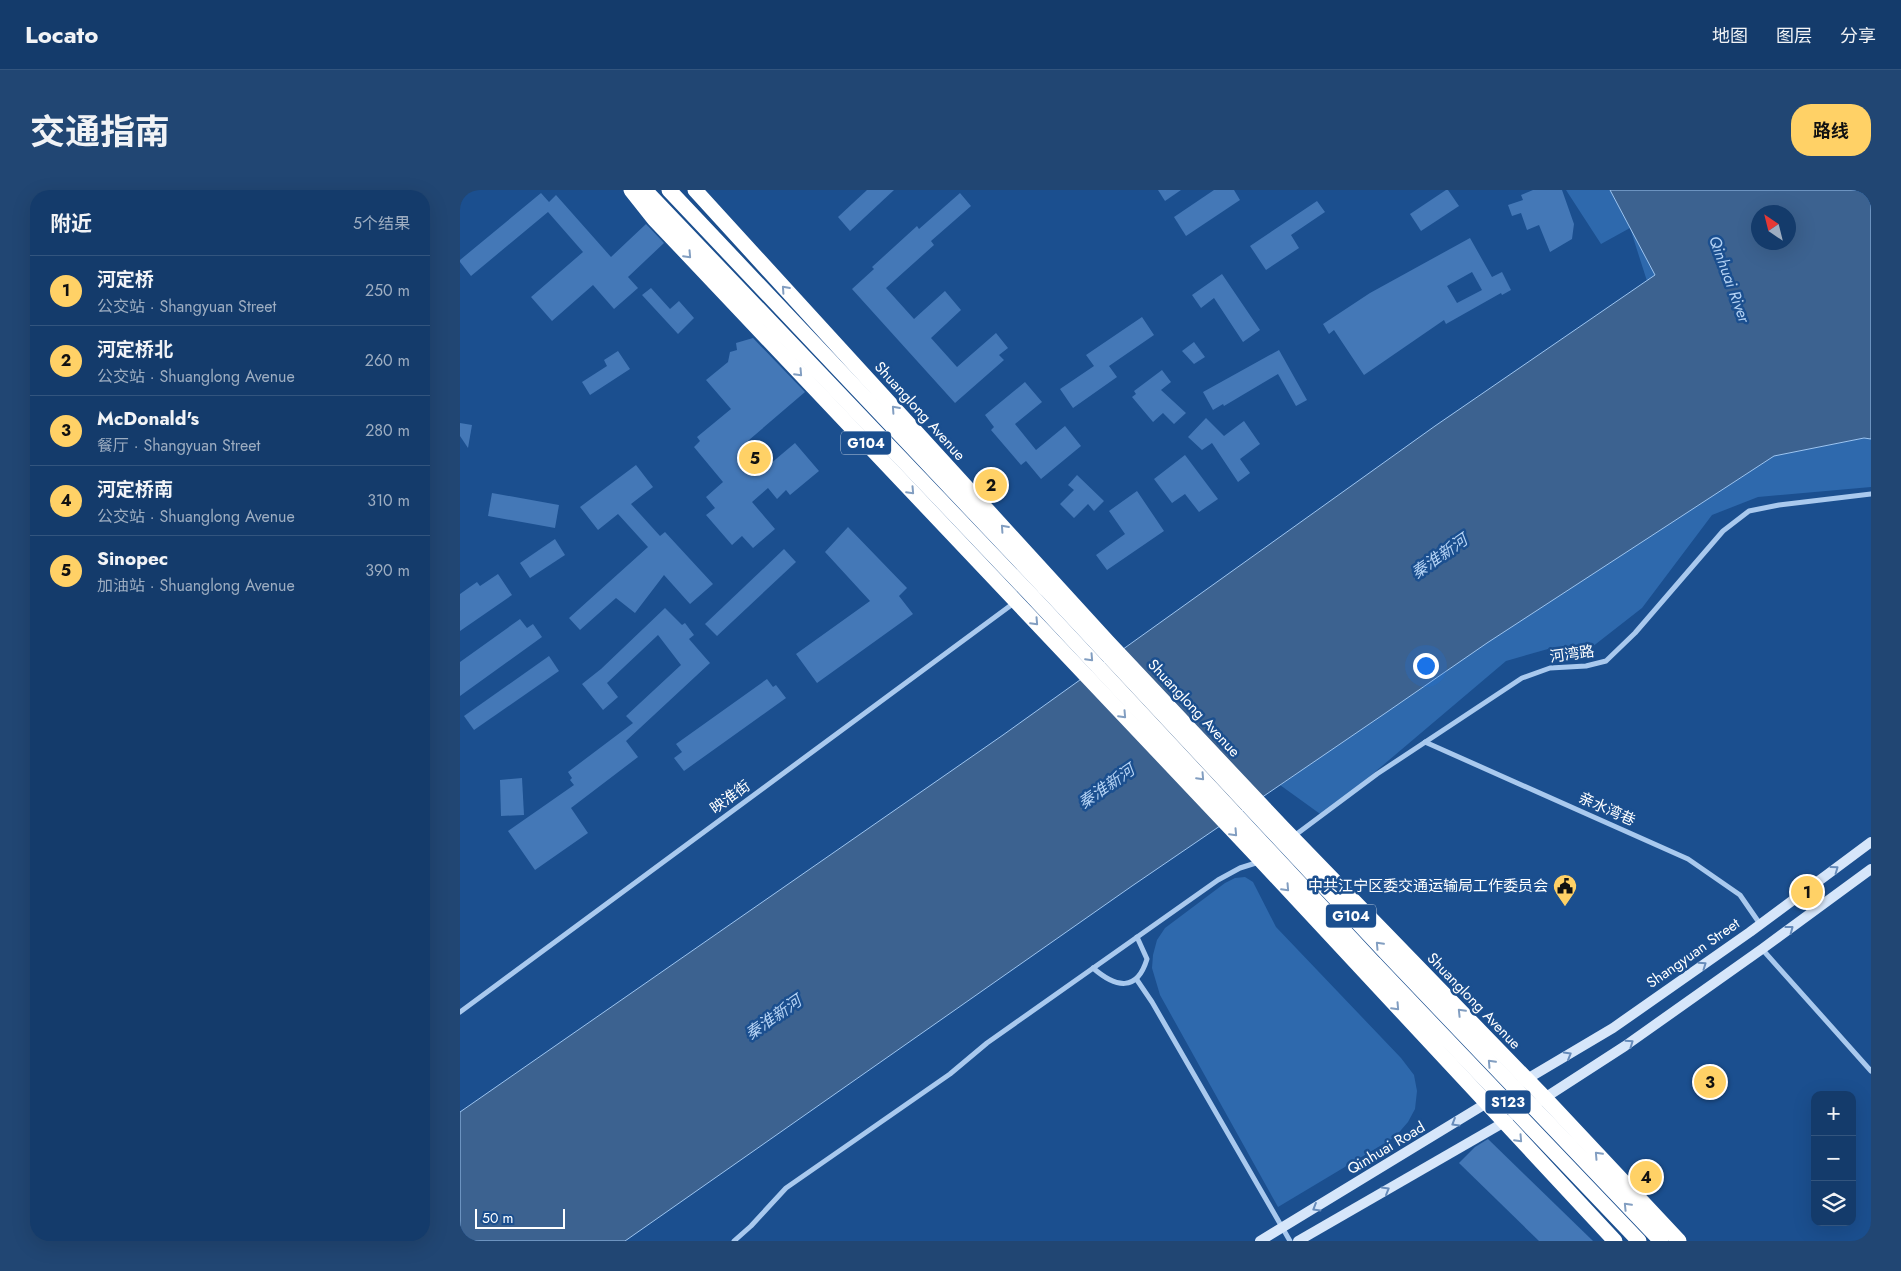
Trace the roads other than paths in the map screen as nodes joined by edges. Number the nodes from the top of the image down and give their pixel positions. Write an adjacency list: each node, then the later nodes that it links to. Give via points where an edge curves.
1 (631, 190): 7 (highway, G104, one-way to 7, via 654,219)
2 (645, 190): 6 (highway, G104)
3 (669, 190): 6 (highway, G104)
4 (695, 190): 9 (highway, Shuanglong Avenue / G104, one-way to 4)
5 (1871, 494): 8 (street, 河湾路, via 1749,511 1723,531 1606,661 1550,668 1522,678)
6 (1039, 592): 16 (highway, G104, one-way to 16); 32 (highway, G104, one-way to 6, bridge)
7 (1016, 602): 11 (highway, G104, one-way to 11); 19 (street, 映淮街)
8 (1425, 742): 9 (street, 河湾路); 13 (street, 亲水湾巷, via 1688,859 1740,895)
9 (1287, 833): 21 (highway, Shuanglong Avenue / G104, one-way to 9)
10 (1871, 842): 13 (main road, Shangyuan Street, one-way to 10)
11 (1257, 857): 14 (street, via 1218,880); 23 (highway, G104, one-way to 23)
12 (1871, 869): 15 (main road, one-way to 12)
13 (1760, 924): 21 (main road, Shangyuan Street, one-way to 13, via 1613,1028)
14 (1138, 937): 17 (street); 18 (street, via 1147,959)
15 (1762, 949): 20 (street); 22 (main road, one-way to 15)
16 (1375, 964): 31 (highway, S123, bridge)
17 (1093, 968): 18 (street, via 1116,983); 26 (street, via 987,1043 950,1074 786,1188)
18 (1137, 980): 25 (street)
19 (460, 1012)
20 (1871, 1071)
21 (1526, 1079): 22 (highway, Shuanglong Avenue / G104); 23 (main road, Qinhuai Road)
22 (1545, 1098): 24 (main road); 33 (highway, Shuanglong Avenue / G104, one-way to 22)
23 (1486, 1104): 24 (highway, G104); 25 (main road, Qinhuai Road, one-way to 25)
24 (1503, 1123): 29 (main road, one-way to 24); 30 (highway, G104, one-way to 30)
25 (1283, 1228): 27 (main road, Qinhuai Road); 28 (street)
26 (734, 1241)
27 (1260, 1241)
28 (1290, 1241)
29 (1298, 1241)
30 (1615, 1241)
31 (1639, 1241)
32 (1661, 1241)
33 (1679, 1241)

